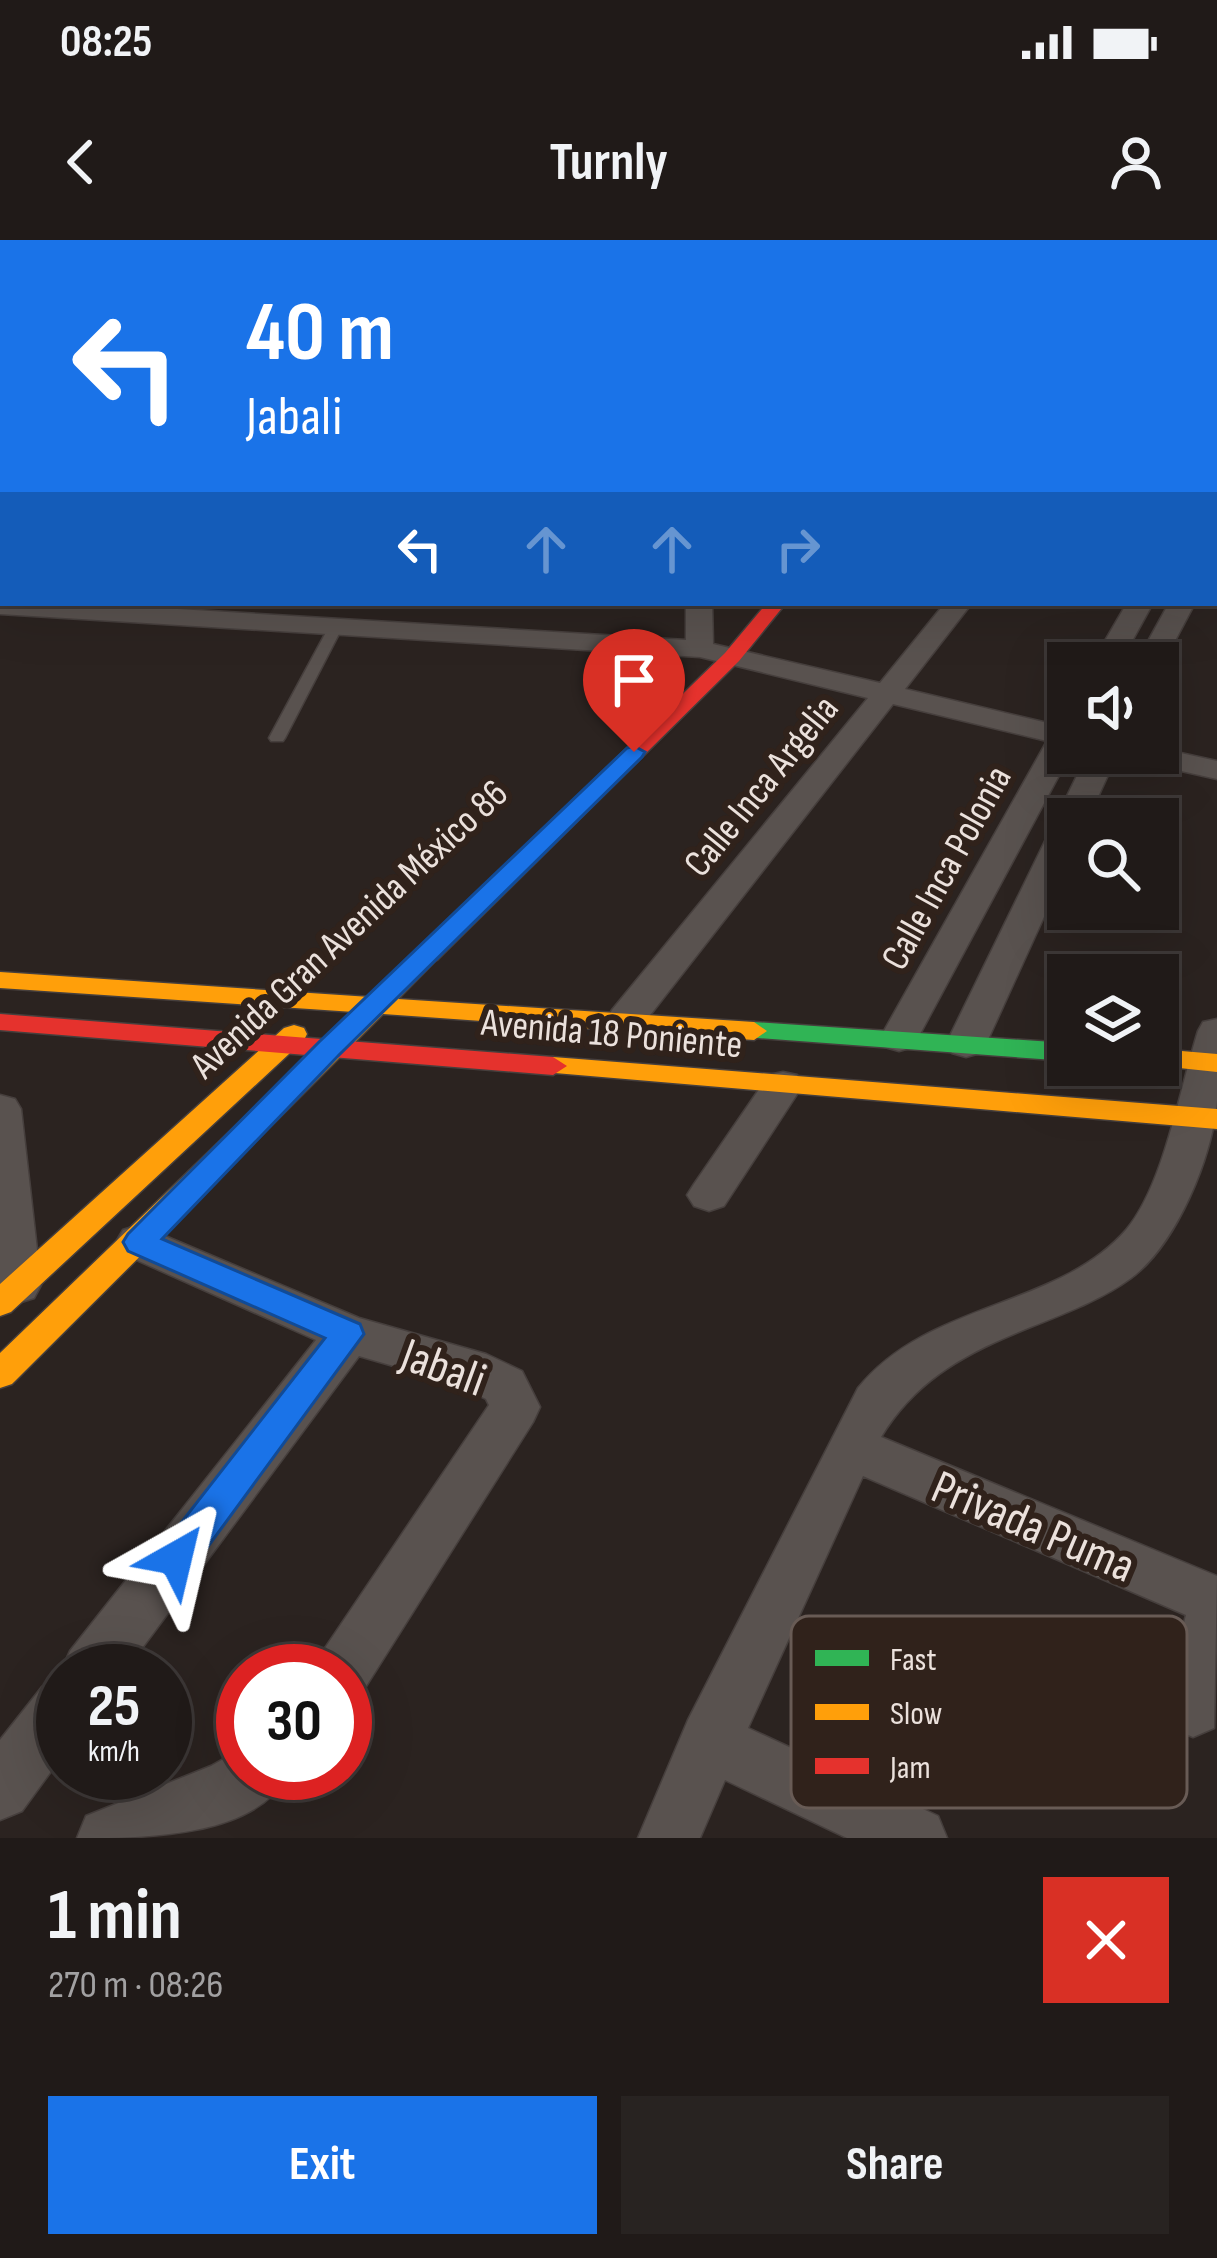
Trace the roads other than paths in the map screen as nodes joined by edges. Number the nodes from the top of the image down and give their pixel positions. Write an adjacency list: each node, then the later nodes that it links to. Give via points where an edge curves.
1 (0, 606): 8 (street)
2 (699, 606): 12 (street)
3 (740, 606): 12 (street)
4 (775, 606): 13 (street, Avenida Gran Avenida México 86)
5 (957, 606): 15 (street, Calle Inca Argelia)
6 (1138, 606): 10 (street)
7 (1180, 606): 11 (street)
8 (78, 607): 9 (street)
9 (336, 626): 12 (street); 17 (lane)
10 (1118, 642)
11 (1161, 642)
12 (700, 649): 13 (street); 14 (street)
13 (732, 657): 15 (street); 25 (street, Avenida Gran Avenida México 86)
14 (666, 682)
15 (884, 696): 16 (street); 26 (street, Calle Inca Argelia)
16 (1047, 730)
17 (277, 738)
18 (1179, 762): 20 (street)
19 (1047, 770): 28 (street, Calle Inca Polonia)
20 (1217, 770)
21 (1047, 873): 30 (street)
22 (361, 971): 24 (street, Avenida Gran Avenida México 86)
23 (0, 980): 24 (street, Avenida 18 Poniente)
24 (327, 1004): 25 (street, Avenida 18 Poniente); 29 (street, Avenida Gran Avenida México 86)
25 (374, 1005): 26 (street, Avenida 18 Poniente); 31 (street, Avenida Gran Avenida México 86)
26 (626, 1019): 28 (street, Avenida 18 Poniente)
27 (0, 1022): 29 (street, Avenida 18 Poniente)
28 (899, 1038): 30 (street, Avenida 18 Poniente)
29 (284, 1042): 31 (street, Avenida 18 Poniente); 40 (street, Avenida Gran Avenida México 86)
30 (967, 1044): 32 (street, Avenida 18 Poniente)
31 (329, 1048): 35 (street, Avenida 18 Poniente); 39 (street, Avenida Gran Avenida México 86)
32 (1047, 1050)
33 (1214, 1052): 34 (street); 37 (street)
34 (1179, 1056)
35 (783, 1085): 37 (street, Avenida 18 Poniente); 38 (street)
36 (0, 1109): 40 (street)
37 (1204, 1118): 43 (street, via 1142,1243 1107,1270 917,1358 885,1391)
38 (709, 1195)
39 (139, 1242): 41 (street, Jabali); 42 (street, Avenida Gran Avenida México 86)
40 (9, 1294)
41 (348, 1334): 45 (street); 46 (street, Jabali, via 469,1368 505,1385 515,1408)
42 (0, 1374)
43 (851, 1448): 44 (street, Privada Puma); 48 (street)
44 (1217, 1603): 47 (street)
45 (111, 1644)
46 (361, 1644)
47 (1192, 1708)
48 (710, 1741): 50 (street); 55 (street)
49 (36, 1742): 51 (street)
50 (791, 1779)
51 (0, 1789)
52 (216, 1795): 54 (street)
53 (852, 1808): 56 (street)
54 (108, 1838)
55 (669, 1838)
56 (916, 1838)

